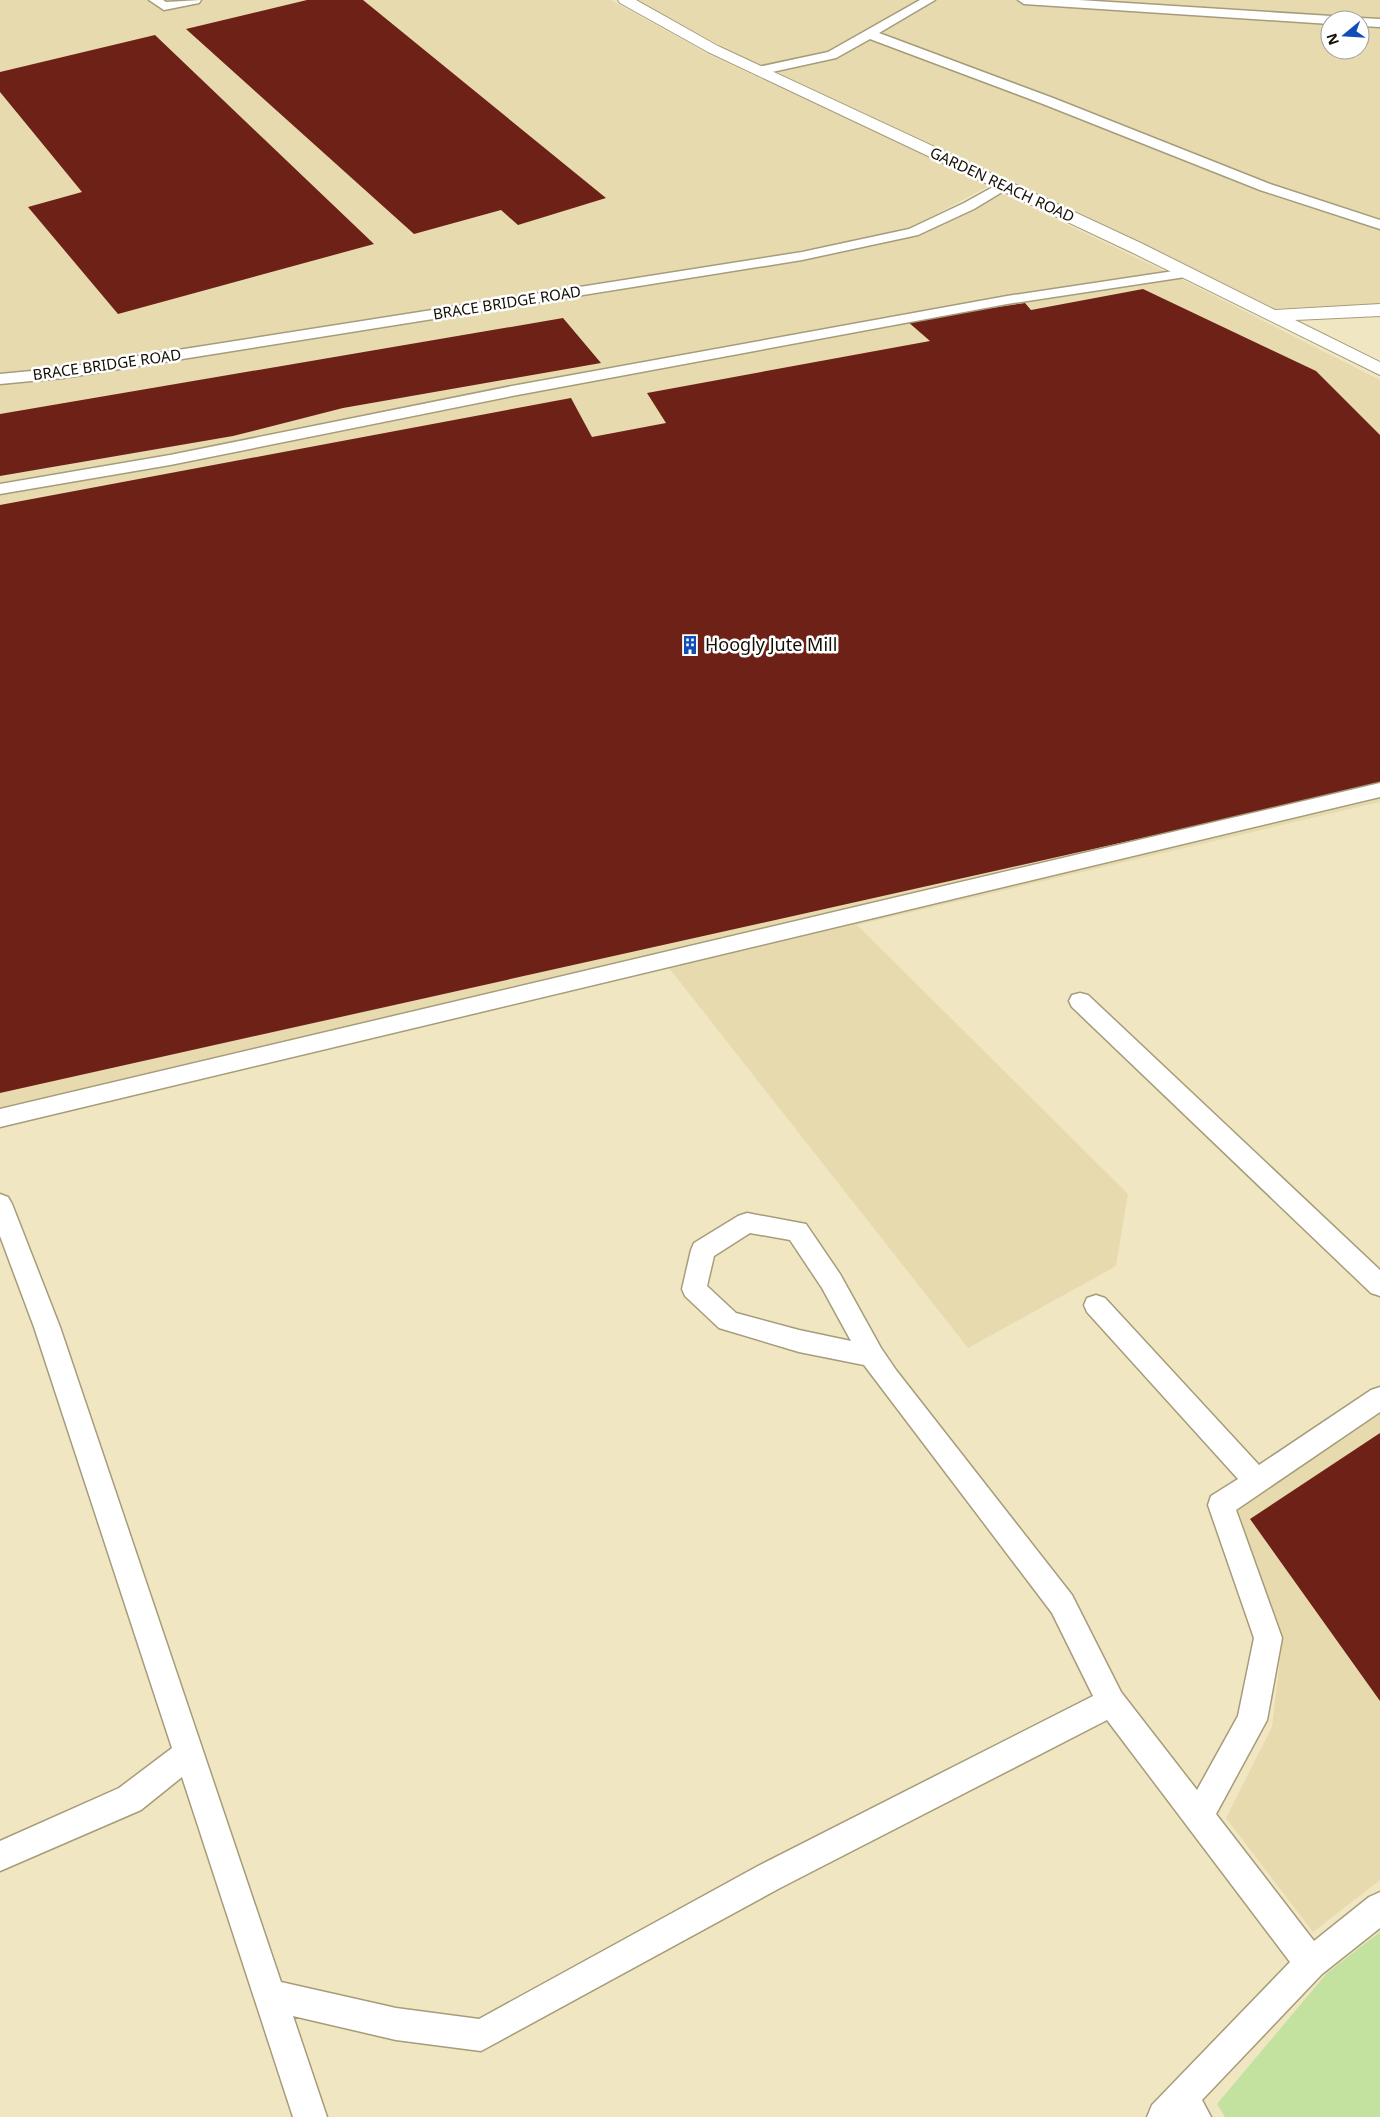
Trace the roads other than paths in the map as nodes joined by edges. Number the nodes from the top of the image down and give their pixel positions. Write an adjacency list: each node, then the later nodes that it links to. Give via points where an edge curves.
1 (155, 0): 2 (lane, via 164,6)
2 (195, 0)
3 (625, 0): 8 (street, GARDEN REACH ROAD, via 713,50)
4 (929, 0): 7 (lane)
5 (1024, 0): 6 (lane)
6 (1320, 19)
7 (869, 34): 8 (lane, via 832,55); 10 (lane, via 1265,188)
8 (758, 71): 9 (street, GARDEN REACH ROAD)
9 (1002, 186): 11 (street, GARDEN REACH ROAD); 15 (lane, BRACE BRIDGE ROAD, via 914,232 802,256 63,373)
10 (1380, 225)
11 (1187, 273): 13 (street, GARDEN REACH ROAD); 16 (lane, via 1007,300 512,391 170,460)
12 (1380, 310): 13 (street)
13 (1271, 315): 14 (street, GARDEN REACH ROAD)
14 (1380, 369)
15 (0, 379)
16 (0, 489)
17 (1380, 790): 19 (lane)
18 (1080, 1001): 21 (lane)
19 (0, 1118)
20 (0, 1204): 27 (lane, via 47,1328)
21 (1380, 1286)
22 (1096, 1305): 25 (lane)
23 (872, 1356): 23 (lane, via 799,1341 728,1321 694,1289 703,1250 746,1223 796,1231 831,1281); 26 (lane, via 1062,1604)
24 (1380, 1398): 25 (lane)
25 (1257, 1481): 28 (lane, via 1222,1505 1268,1638 1252,1720)
26 (1111, 1702): 28 (lane); 32 (lane, via 769,1877 481,2035 396,2024)
27 (189, 1753): 29 (lane, via 130,1798); 32 (lane)
28 (1199, 1815): 31 (lane)
29 (0, 1856)
30 (1380, 1908): 31 (lane)
31 (1311, 1963): 33 (lane)
32 (269, 1995): 34 (lane)
33 (1180, 2111)
34 (310, 2117)

